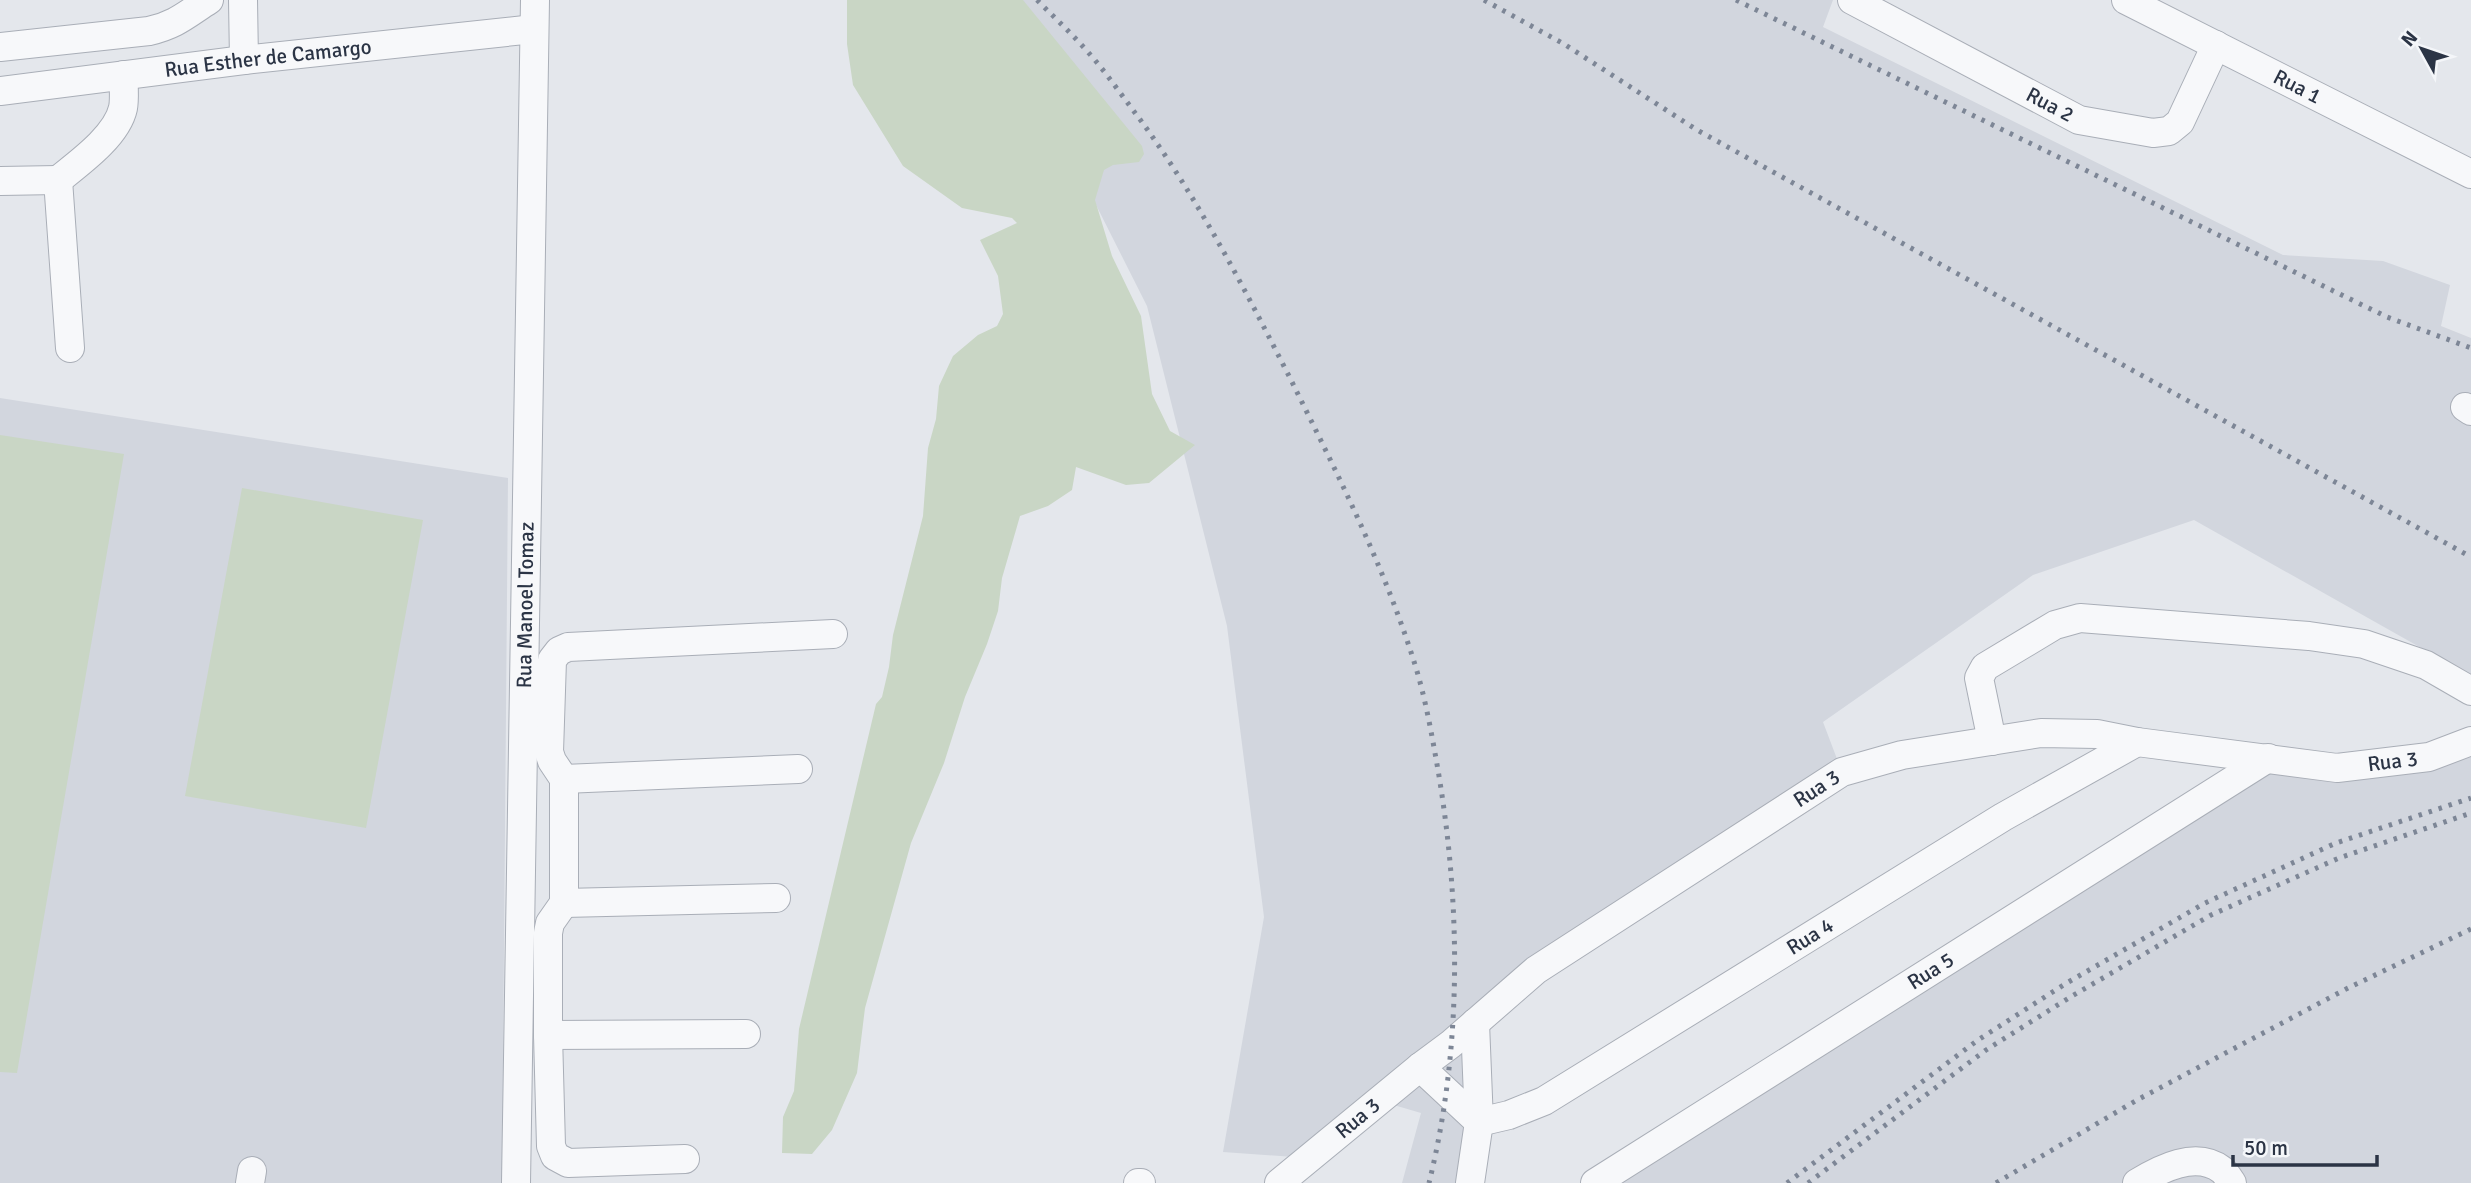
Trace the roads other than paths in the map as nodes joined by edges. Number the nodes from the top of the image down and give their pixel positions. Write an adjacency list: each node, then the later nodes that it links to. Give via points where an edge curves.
1 (209, 0): 8 (street, via 168,27)
2 (243, 0): 9 (street)
3 (535, 0): 6 (street, Rua Manoel Tomaz)
4 (1852, 0): 7 (street, Rua 2, via 2079,120 2153,133 2169,131 2180,122)
5 (2126, 0): 7 (street, Rua 1)
6 (534, 29): 9 (street, Rua Esther de Camargo); 24 (street, Rua Manoel Tomaz)
7 (2216, 45): 12 (street, Rua 1)
8 (0, 47)
9 (244, 60): 10 (street, Rua Esther de Camargo)
10 (124, 75): 11 (street, Rua Esther de Camargo); 13 (street, via 122,109 113,129)
11 (0, 91)
12 (2471, 174)
13 (58, 180): 14 (street); 15 (street)
14 (0, 181)
15 (70, 348)
16 (833, 634): 23 (street, via 559,650 552,660 549,752)
17 (2471, 691): 18 (street, via 2426,665 2364,644 2080,618 2055,625 1985,667 1979,678)
18 (1993, 741): 20 (street, Rua 3, via 2040,733 2096,734); 28 (street, Rua 3, via 1902,755 1842,772 1536,970)
19 (2471, 741): 21 (street, Rua 3, via 2429,757 2337,768)
20 (2137, 742): 21 (street, Rua 3); 32 (street, Rua 4, via 2003,817 1545,1101)
21 (2268, 758): 37 (street, Rua 5)
22 (798, 769): 23 (street)
23 (564, 779): 25 (street)
24 (520, 870): 25 (street); 34 (street, Rua Manoel Tomaz)
25 (563, 872): 27 (street)
26 (776, 898): 27 (street)
27 (564, 903): 30 (street, via 548,933)
28 (1475, 1023): 31 (street, Rua 3); 32 (street)
29 (746, 1034): 30 (street)
30 (548, 1035): 33 (street, via 555,1156 568,1163)
31 (1420, 1067): 32 (street); 35 (street, Rua 3)
32 (1479, 1122): 36 (street)
33 (685, 1159)
34 (516, 1183)
35 (1279, 1183)
36 (1470, 1183)
37 (1595, 1183)
38 (2137, 1183): 39 (street, via 2160,1169 2194,1160 2221,1169)
39 (2232, 1183)

